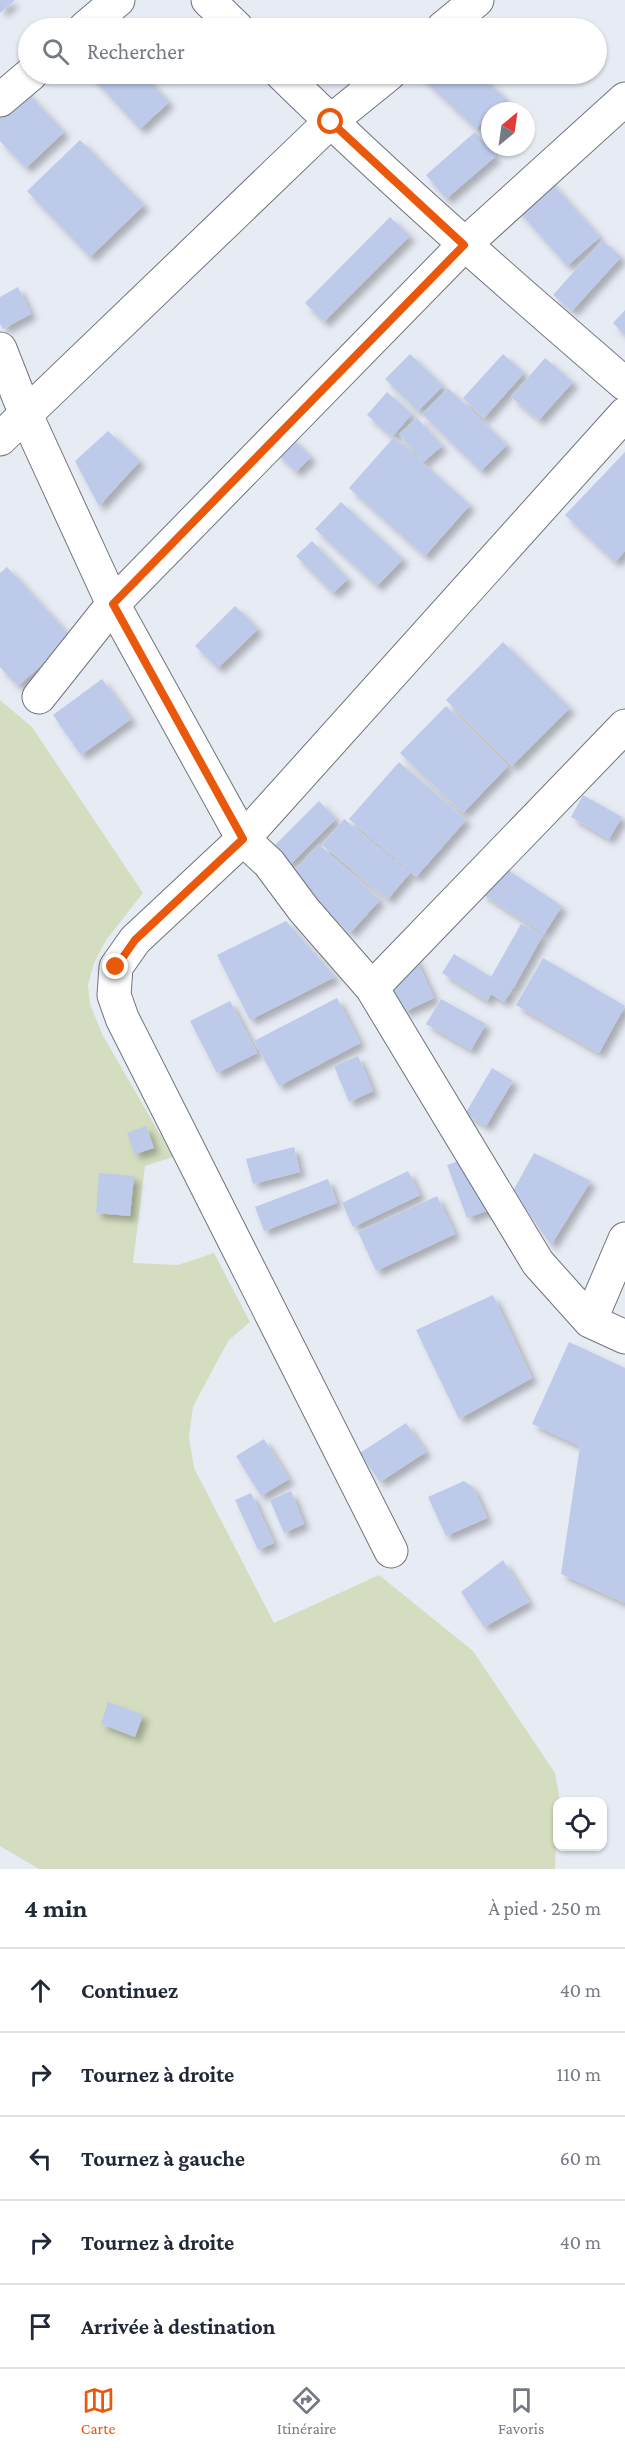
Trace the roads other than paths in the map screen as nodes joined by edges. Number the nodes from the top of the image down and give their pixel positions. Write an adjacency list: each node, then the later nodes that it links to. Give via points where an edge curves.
1 (118, 0): 4 (street)
2 (208, 0): 5 (street)
3 (477, 0): 6 (street)
4 (96, 18)
5 (227, 18)
6 (455, 18)
7 (19, 84): 11 (street)
8 (292, 84): 12 (street)
9 (376, 84): 12 (street)
10 (625, 99): 13 (street)
11 (0, 100)
12 (331, 122): 13 (street); 17 (street)
13 (464, 245): 15 (street); 19 (street)
14 (0, 349): 17 (street)
15 (625, 384)
16 (625, 414): 22 (street)
17 (26, 416): 18 (street); 19 (street)
18 (0, 439)
19 (113, 604): 20 (street); 22 (street)
20 (39, 697)
21 (625, 726): 23 (street)
22 (243, 839): 23 (street, via 269,863); 27 (street, via 135,940 116,967 114,995)
23 (372, 988): 25 (street, via 538,1263)
24 (625, 1239): 25 (street)
25 (590, 1321): 26 (street)
26 (625, 1337)
27 (391, 1551)

